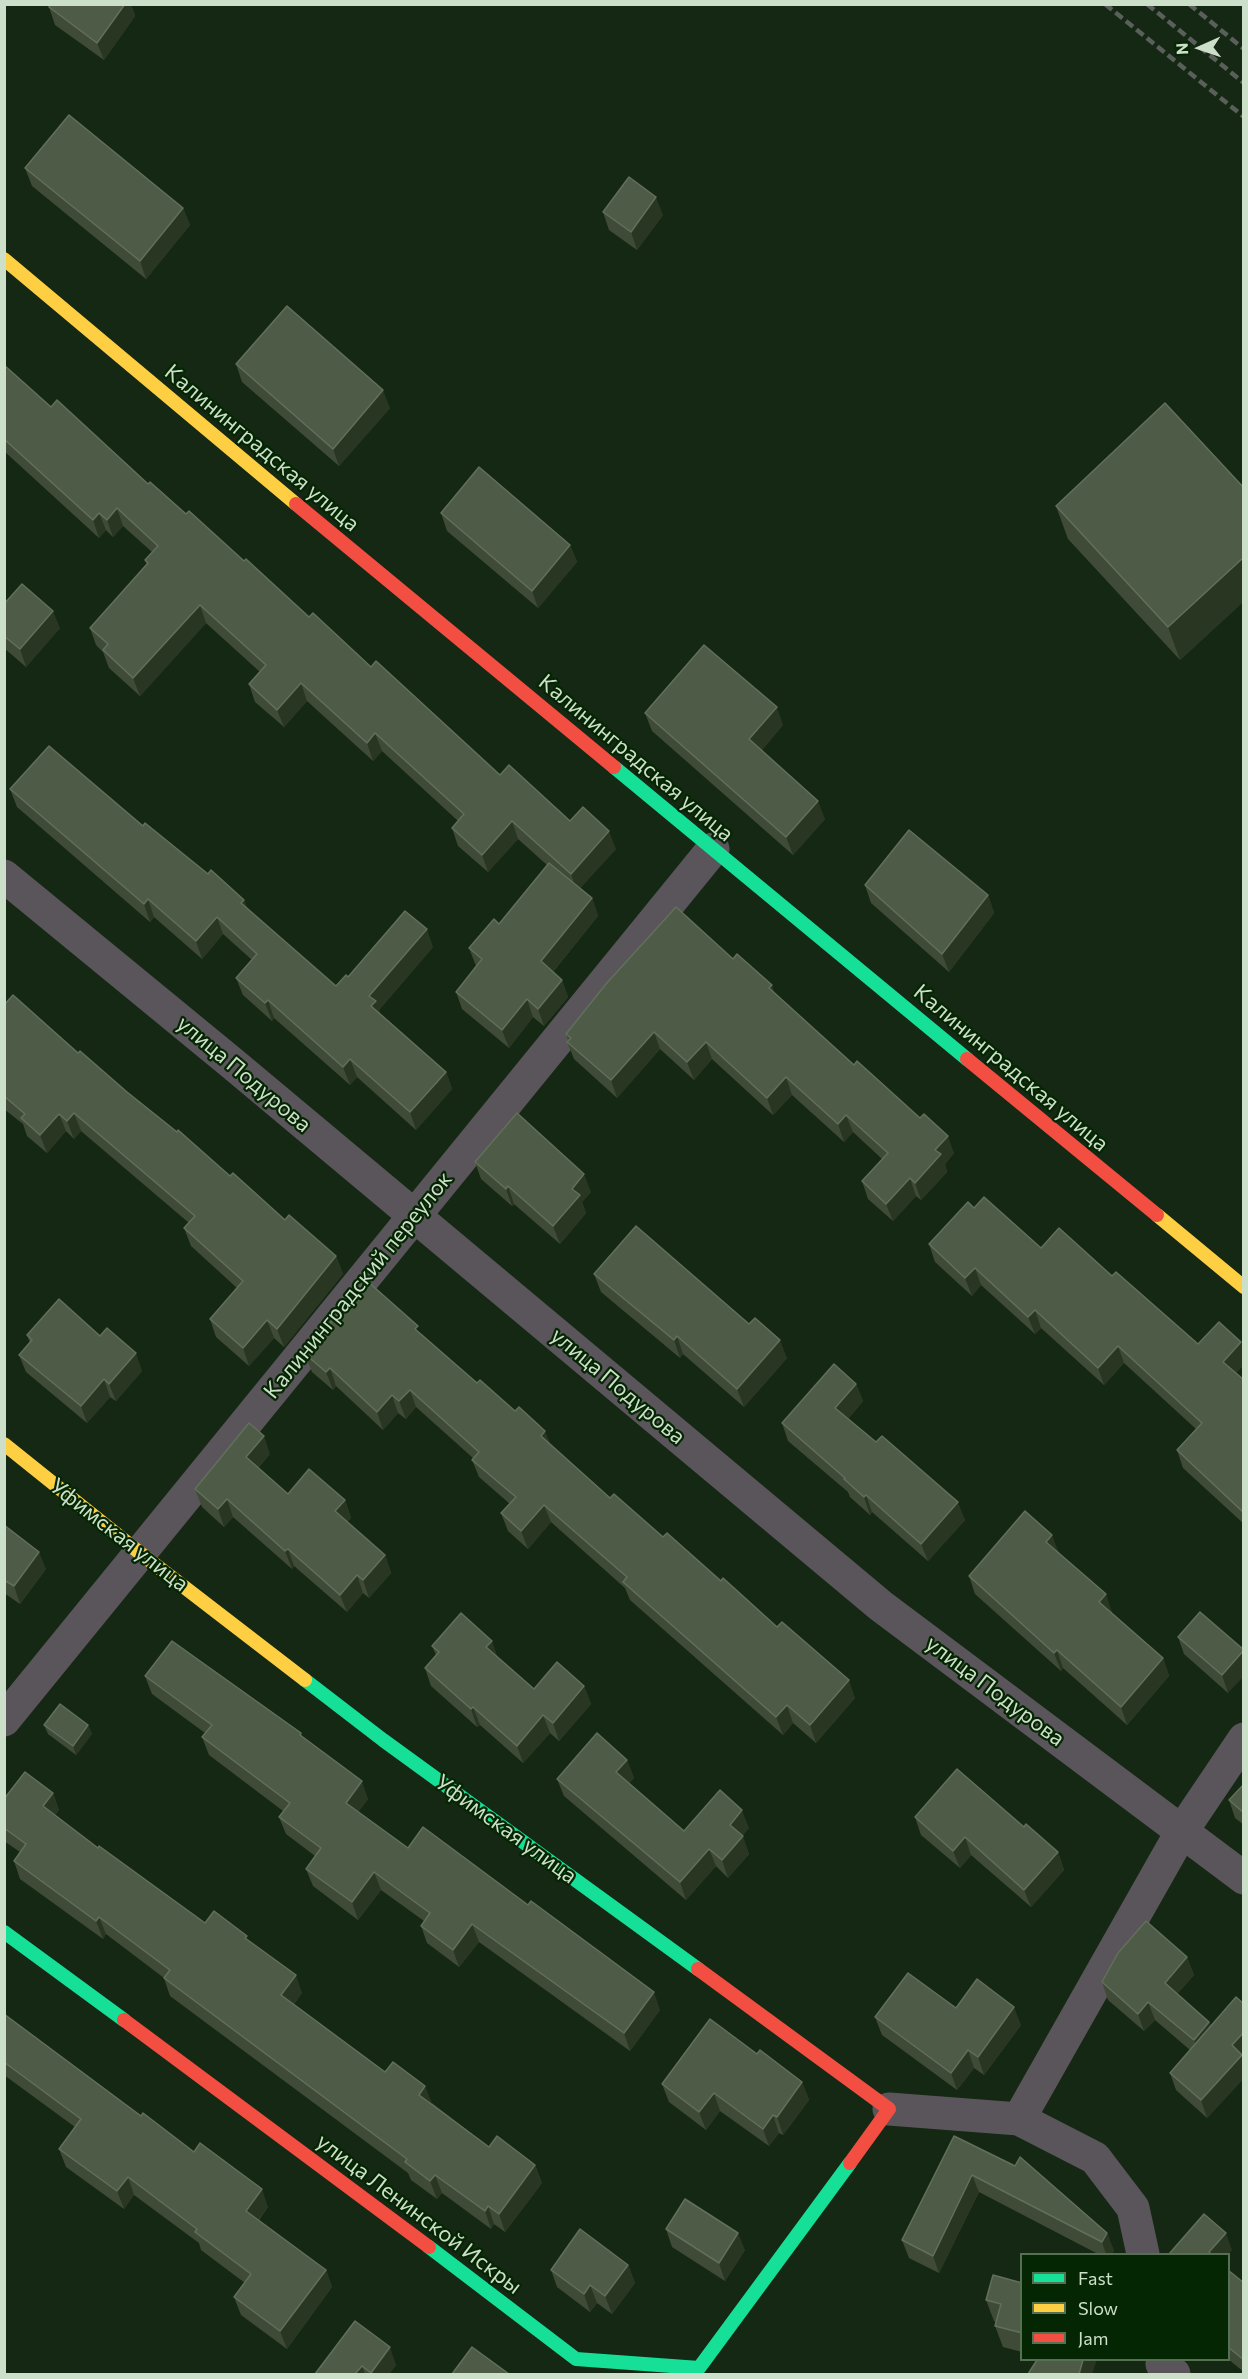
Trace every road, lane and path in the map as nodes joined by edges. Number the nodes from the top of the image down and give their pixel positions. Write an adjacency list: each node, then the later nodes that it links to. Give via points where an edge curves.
1 (4, 259): 2 (street, Калининградская улица)
2 (713, 849): 4 (street, Калининградский переулок); 5 (street, Калининградская улица)
3 (4, 876): 4 (street, улица Подурова)
4 (414, 1216): 7 (street, Калининградский переулок); 10 (street, улица Подурова, via 881,1606)
5 (1244, 1287)
6 (4, 1444): 7 (street, Уфимская улица)
7 (140, 1553): 8 (street, Калининградский переулок); 13 (street, Уфимская улица, via 383,1740)
8 (4, 1720)
9 (1244, 1739): 10 (street)
10 (1182, 1831): 11 (street, улица Подурова); 14 (street)
11 (1244, 1878)
12 (4, 1932): 13 (street, улица Ленинской Искры, via 576,2359 699,2368)
13 (889, 2109): 14 (street)
14 (1019, 2119): 15 (street, via 1095,2158 1133,2208)
15 (1143, 2253)

